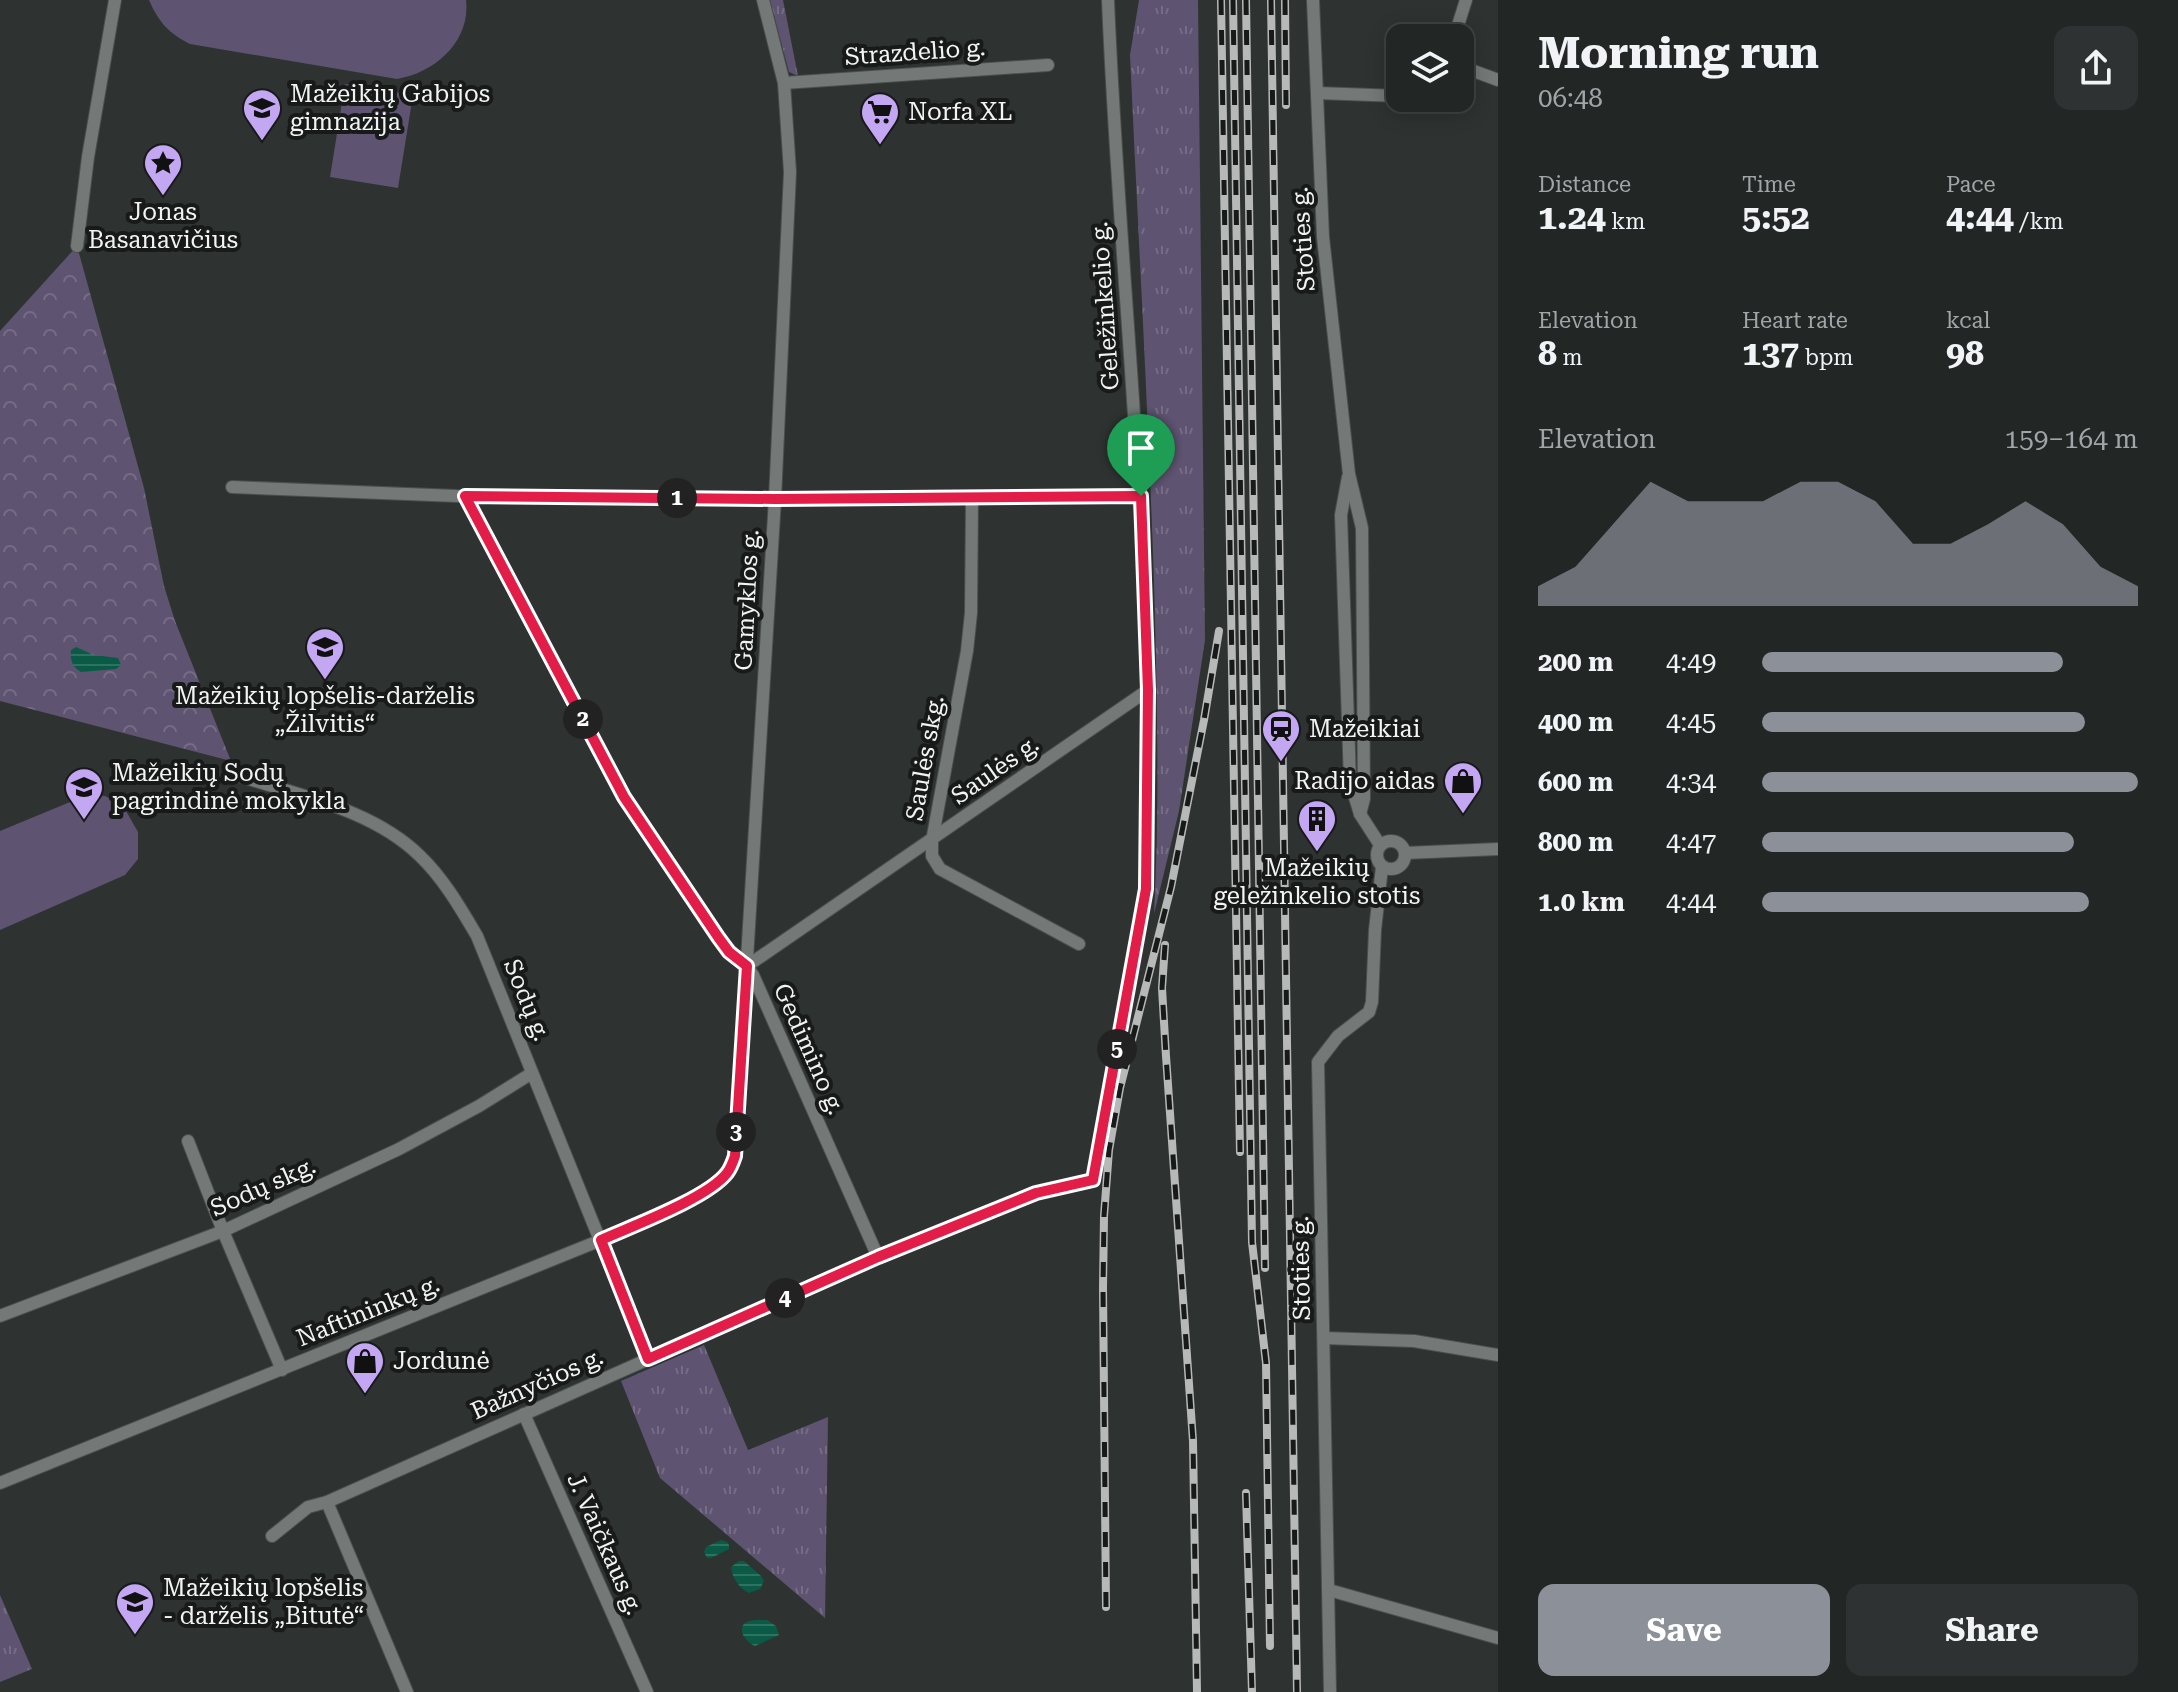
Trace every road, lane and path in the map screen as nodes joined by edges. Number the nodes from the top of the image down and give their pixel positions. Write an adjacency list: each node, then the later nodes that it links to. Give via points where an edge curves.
1 (115, 0): 13 (street)
2 (763, 0): 10 (street, Gamyklos g.)
3 (1108, 0): 17 (street, Geležinkelio g.)
4 (1313, 0): 11 (street, Stoties g.)
5 (1466, 0): 6 (street)
6 (1458, 24)
7 (1048, 65): 10 (street, Strazdelio g.)
8 (1474, 71): 9 (street)
9 (1498, 80)
10 (784, 83): 19 (street, Gamyklos g., via 790,172)
11 (1317, 93): 12 (street); 14 (street, Stoties g., via 1323,237)
12 (1386, 95)
13 (77, 246)
14 (1349, 474): 22 (street, Stoties g., via 1362,528); 22 (street, Stoties g., via 1341,515 1350,781)
15 (232, 487): 16 (street)
16 (465, 496): 19 (street); 29 (street, Gedimino g., via 624,797 718,937)
17 (1141, 496): 18 (street); 20 (street, Geležinkelio g.)
18 (972, 497): 19 (street); 23 (street, Saulės skg., via 967,651)
19 (775, 499): 29 (street, Gamyklos g.)
20 (1148, 690): 23 (street, Saulės g.); 33 (street, Geležinkelio g., via 1146,889)
21 (237, 775): 30 (street, Sodų g., via 379,825 421,856 477,936)
22 (1360, 814): 24 (street, Stoties g.)
23 (932, 841): 28 (street, Saulės skg., via 932,856 940,869); 29 (street, Saulės g.)
24 (1380, 845): 26 (street, via 1392,840); 27 (street, via 1376,854)
25 (1498, 849): 26 (street)
26 (1405, 853): 27 (street, via 1400,866)
27 (1382, 867): 38 (street, Stoties g., via 1369,1012 1338,1036 1318,1062)
28 (1079, 944)
29 (747, 966): 32 (street, Gamyklos g.); 36 (street, Gedimino g.)
30 (532, 1073): 34 (street, Sodų skg., via 399,1149); 35 (street, Sodų g.)
31 (188, 1141): 34 (street)
32 (735, 1156): 35 (street, Naftininkų g., via 729,1171 699,1195)
33 (1093, 1180): 36 (street, Bažnyčios g., via 1036,1193)
34 (223, 1231): 37 (street, Sodų skg.); 41 (street)
35 (601, 1240): 40 (street, Sodų g.); 41 (street, Naftininkų g.)
36 (878, 1257): 40 (street, Bažnyčios g.)
37 (0, 1316)
38 (1324, 1338): 39 (street, via 1414,1341); 46 (street, Stoties g.)
39 (1498, 1355)
40 (648, 1359): 42 (street, Bažnyčios g.)
41 (282, 1370): 43 (street, Naftininkų g.)
42 (524, 1414): 44 (street, Bažnyčios g.); 49 (street, J. Vaičkaus g.)
43 (0, 1483)
44 (327, 1502): 45 (street, Bažnyčios g., via 308,1507); 48 (street)
45 (272, 1536)
46 (1329, 1590): 47 (street); 50 (street, Stoties g.)
47 (1498, 1638)
48 (407, 1692)
49 (647, 1692)
50 (1330, 1692)

